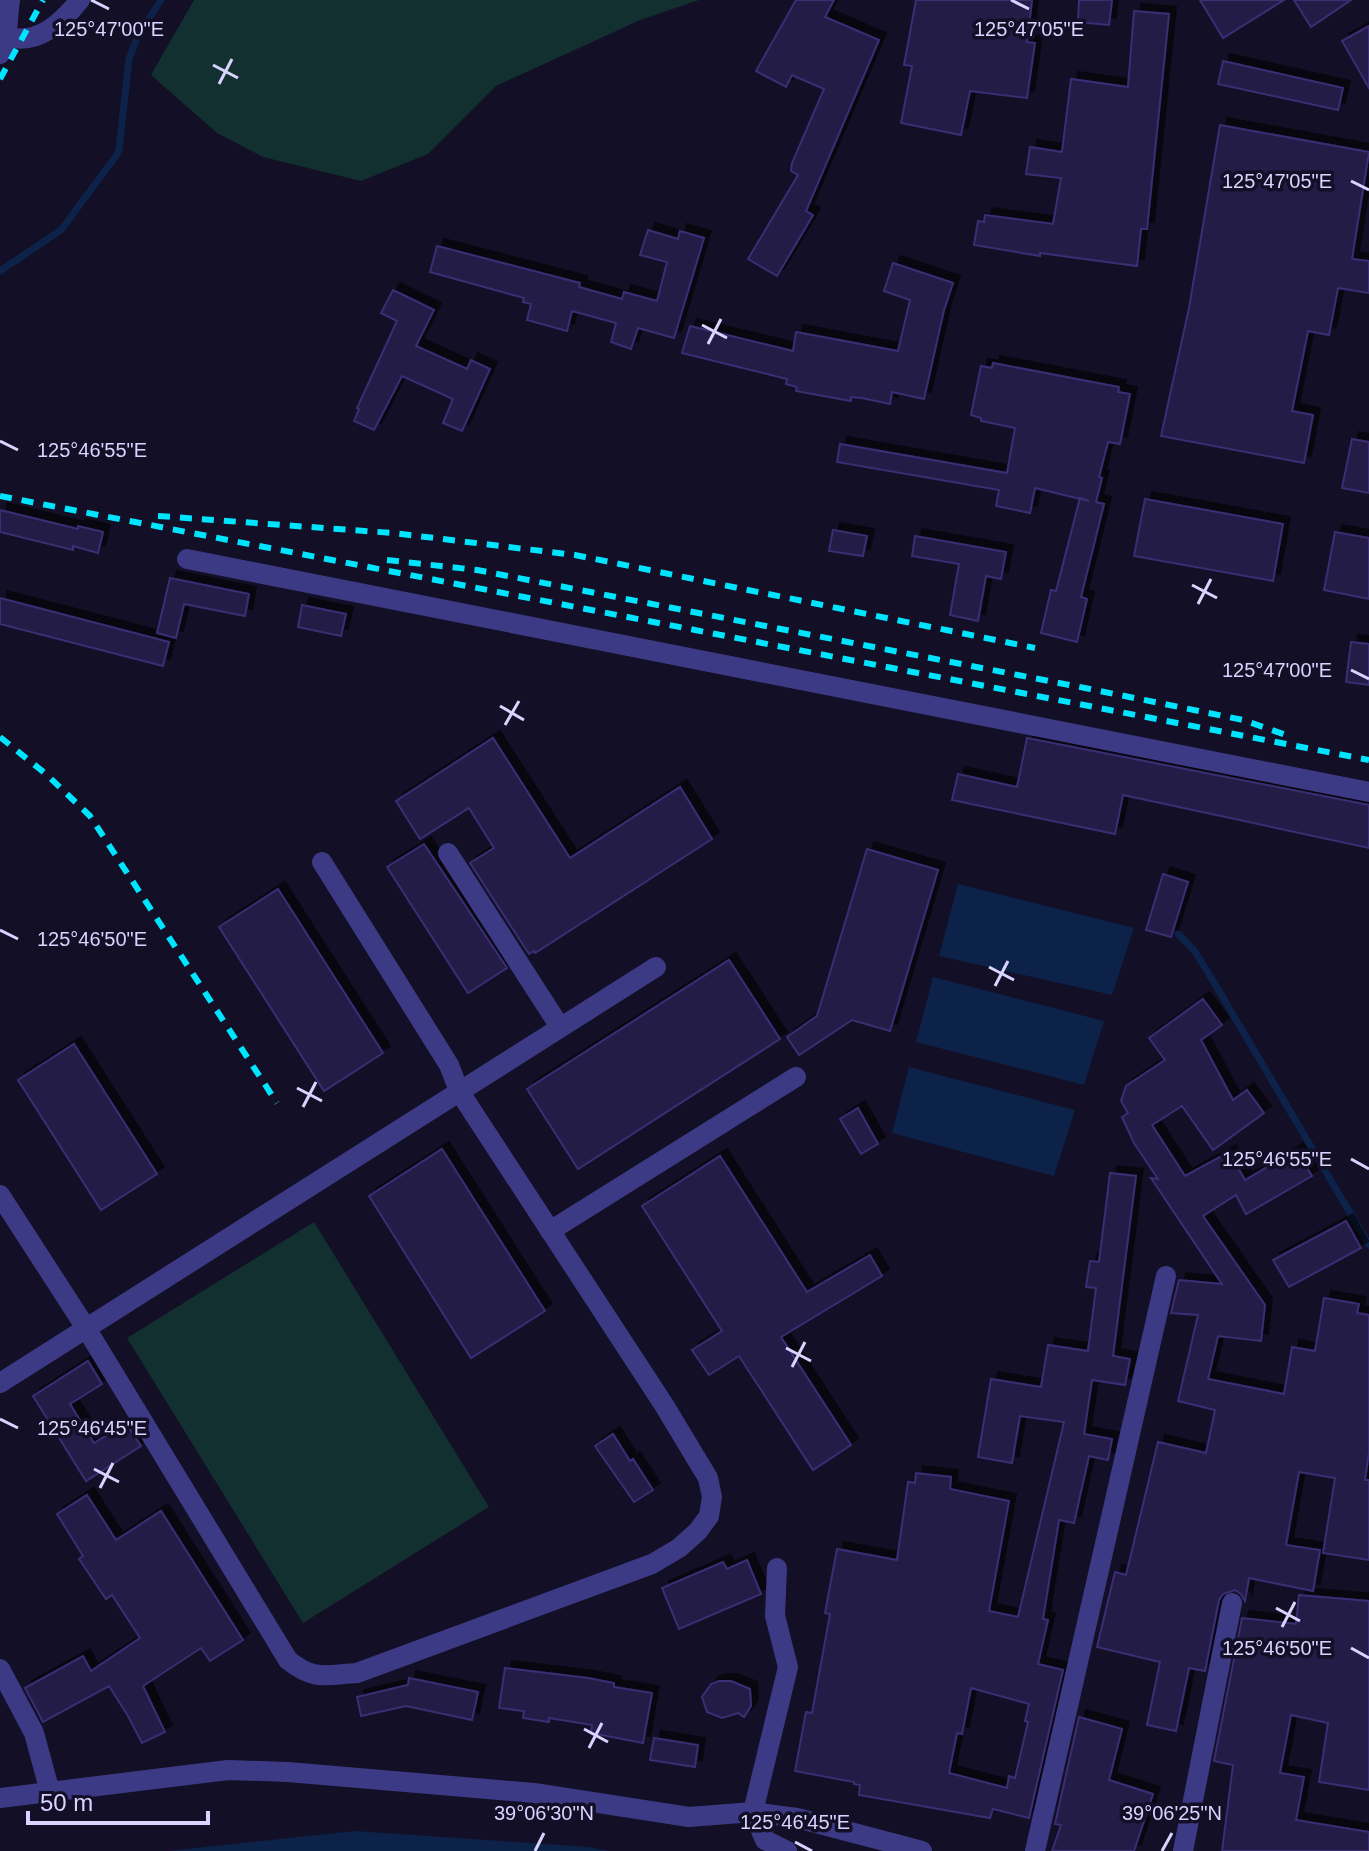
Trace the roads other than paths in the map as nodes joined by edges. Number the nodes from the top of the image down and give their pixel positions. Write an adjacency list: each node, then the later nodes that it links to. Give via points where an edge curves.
1 (10, 0): 3 (street)
2 (80, 0): 3 (street, via 51,30)
3 (4, 46)
4 (187, 559): 5 (street)
5 (1369, 792)
6 (448, 853): 9 (street)
7 (322, 862): 11 (street, via 449,1065)
8 (656, 967): 9 (street)
9 (560, 1027): 11 (street)
10 (796, 1077): 13 (street)
11 (459, 1091): 13 (street); 15 (street)
12 (0, 1195): 15 (street)
13 (550, 1231): 15 (street, via 708,1478 709,1516 679,1548 652,1564 357,1673 312,1676 288,1660)
14 (1166, 1276): 25 (street)
15 (86, 1328): 16 (street)
16 (0, 1383)
17 (777, 1568): 22 (street, via 775,1616 788,1667)
18 (1232, 1603): 26 (street)
19 (0, 1669): 20 (street, via 34,1733)
20 (50, 1792): 21 (street); 22 (street, via 228,1770 534,1793 689,1817)
21 (0, 1798)
22 (753, 1812): 23 (street, via 765,1840); 24 (street, via 797,1818)
23 (787, 1851)
24 (922, 1851)
25 (1035, 1851)
26 (1183, 1851)

